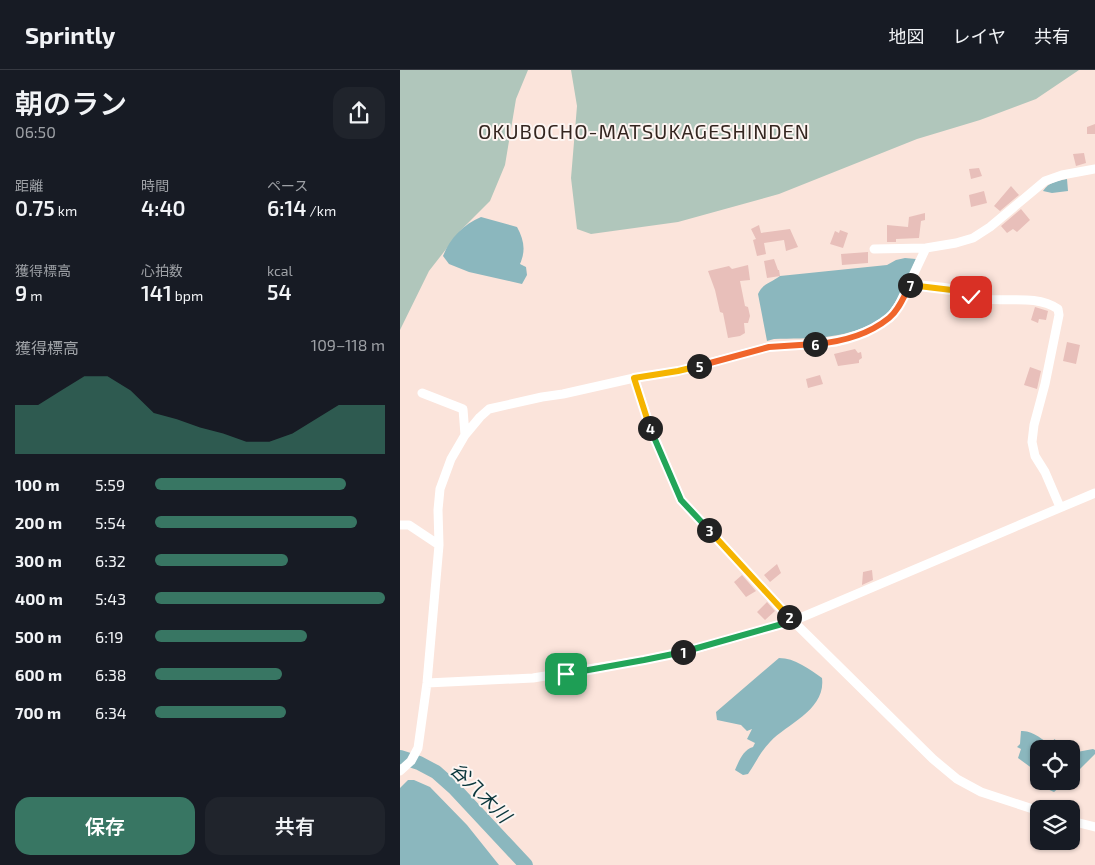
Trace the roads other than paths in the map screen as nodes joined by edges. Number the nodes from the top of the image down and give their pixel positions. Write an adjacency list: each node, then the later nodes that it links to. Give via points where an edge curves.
1 (1095, 169): 2 (street, via 1045,181 973,238)
2 (926, 248): 3 (street); 4 (street)
3 (874, 249)
4 (910, 284): 5 (street, via 890,318 867,332 836,342 769,347 678,371); 9 (street, via 960,291 971,297 1035,300 1051,304 1058,310 1032,442)
5 (634, 378): 7 (street, via 489,409); 12 (street, via 650,429 681,500)
6 (422, 393): 7 (street, via 463,409)
7 (465, 435): 11 (street, via 451,459 440,489)
8 (1095, 493): 9 (street)
9 (1060, 507): 12 (street)
10 (400, 525): 11 (street, via 410,525)
11 (439, 545): 13 (street)
12 (793, 621): 13 (street, via 695,649 634,662 533,678); 15 (street, via 933,759 957,778 981,792)
13 (427, 683): 14 (street, via 418,748)
14 (401, 769)
15 (1030, 808)
16 (1080, 823): 17 (street)
17 (1095, 826)

